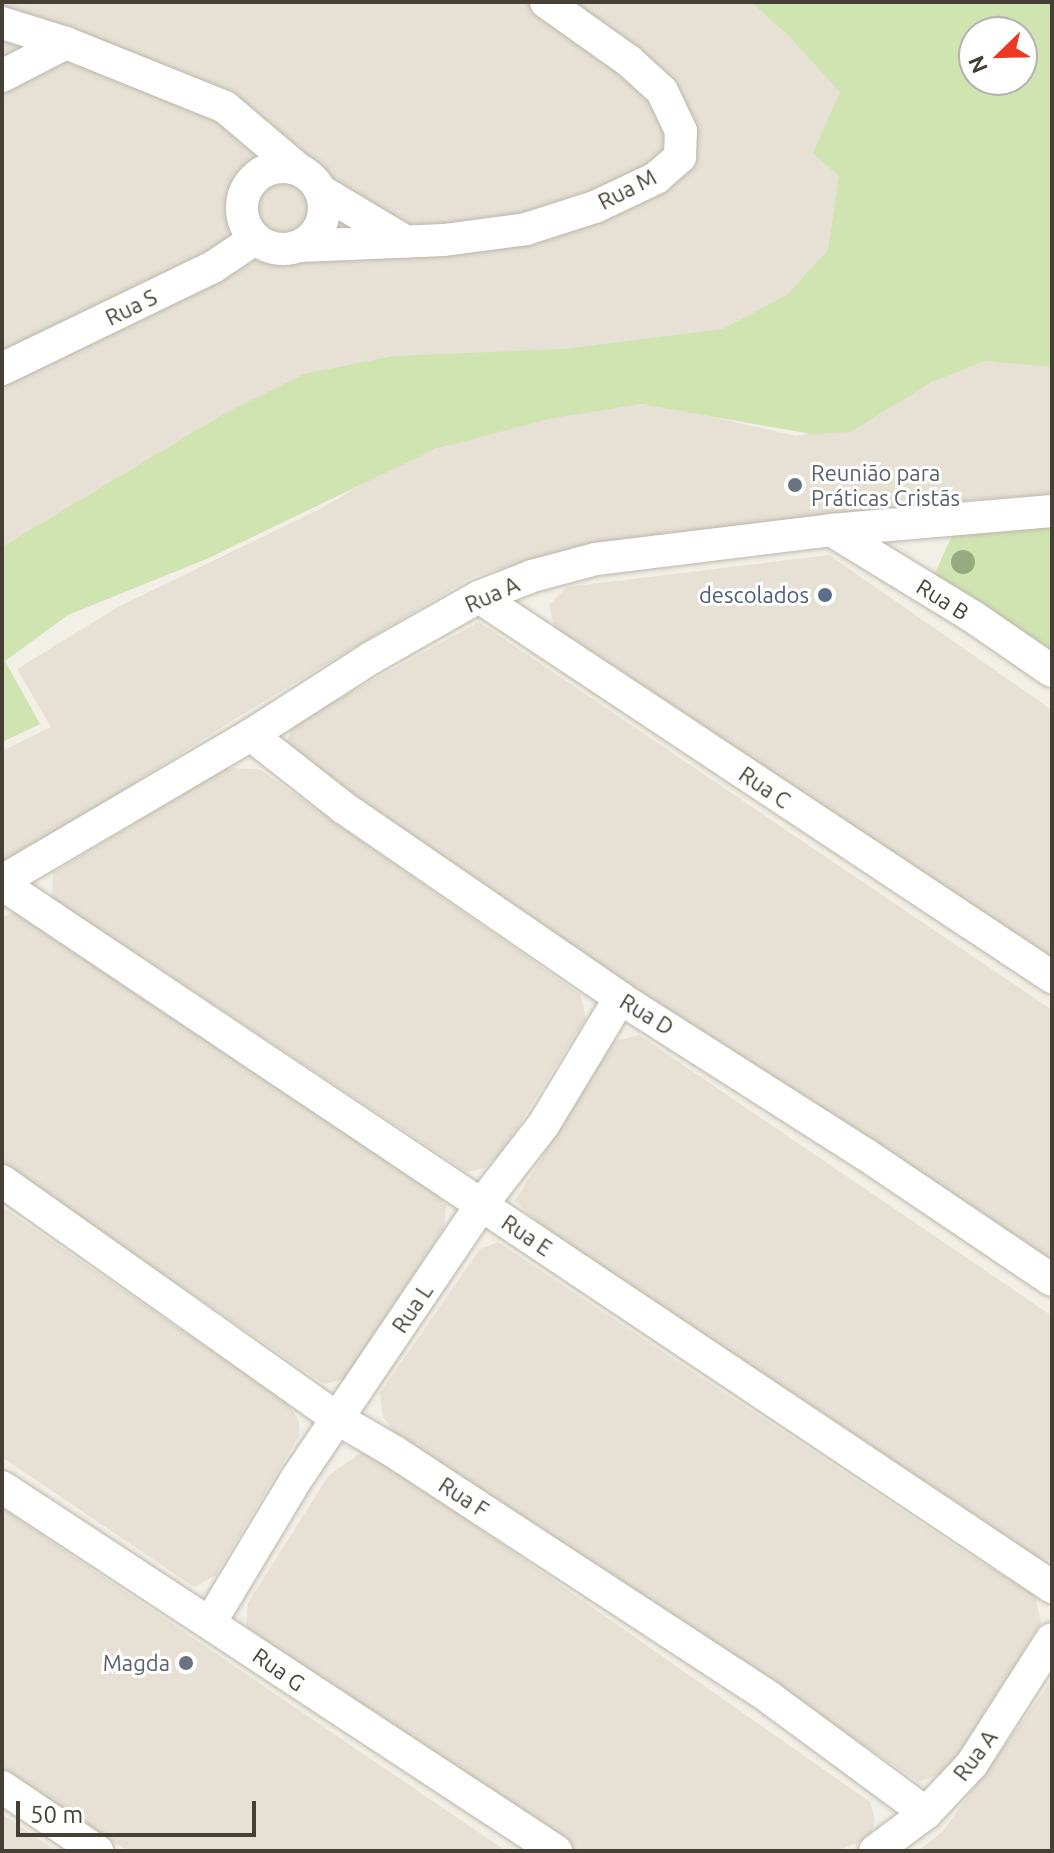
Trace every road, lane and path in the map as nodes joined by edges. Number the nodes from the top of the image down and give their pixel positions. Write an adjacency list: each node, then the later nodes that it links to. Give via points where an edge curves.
1 (546, 2): 10 (street, Rua M, via 662,91 681,131 680,157 656,178 607,201 526,229)
2 (2, 23): 3 (street)
3 (66, 43): 4 (street); 5 (street)
4 (2, 76)
5 (225, 107): 6 (street); 7 (street)
6 (298, 169): 7 (street, via 274,167); 8 (street)
7 (249, 184): 9 (street, via 242,209)
8 (321, 191): 10 (street); 11 (street, via 322,223)
9 (255, 239): 11 (street, via 276,250); 12 (street, Rua S, via 213,267)
10 (405, 241): 11 (street, Rua M)
11 (300, 246)
12 (2, 369)
13 (1052, 511): 14 (street, Rua A)
14 (831, 530): 15 (street, Rua A, via 596,559); 16 (street, Rua B)
15 (479, 597): 17 (street, Rua A); 19 (street, Rua C)
16 (1052, 671)
17 (251, 735): 18 (street, Rua A); 20 (street, Rua D, via 344,808)
18 (2, 882): 22 (street, Rua E)
19 (1052, 977)
20 (620, 998): 22 (street, Rua L, via 544,1124); 23 (street, Rua D)
21 (2, 1181): 24 (street, Rua F)
22 (482, 1204): 24 (street, Rua L); 26 (street, Rua E)
23 (1052, 1280)
24 (338, 1419): 27 (street, Rua L); 30 (street, Rua F, via 744,1680)
25 (2, 1487): 27 (street, Rua G)
26 (1052, 1587)
27 (211, 1621): 32 (street, Rua G)
28 (1052, 1639): 30 (street, Rua A, via 972,1764)
29 (2, 1787): 31 (street)
30 (926, 1813): 33 (street, Rua A)
31 (97, 1851)
32 (556, 1851)
33 (875, 1851)

